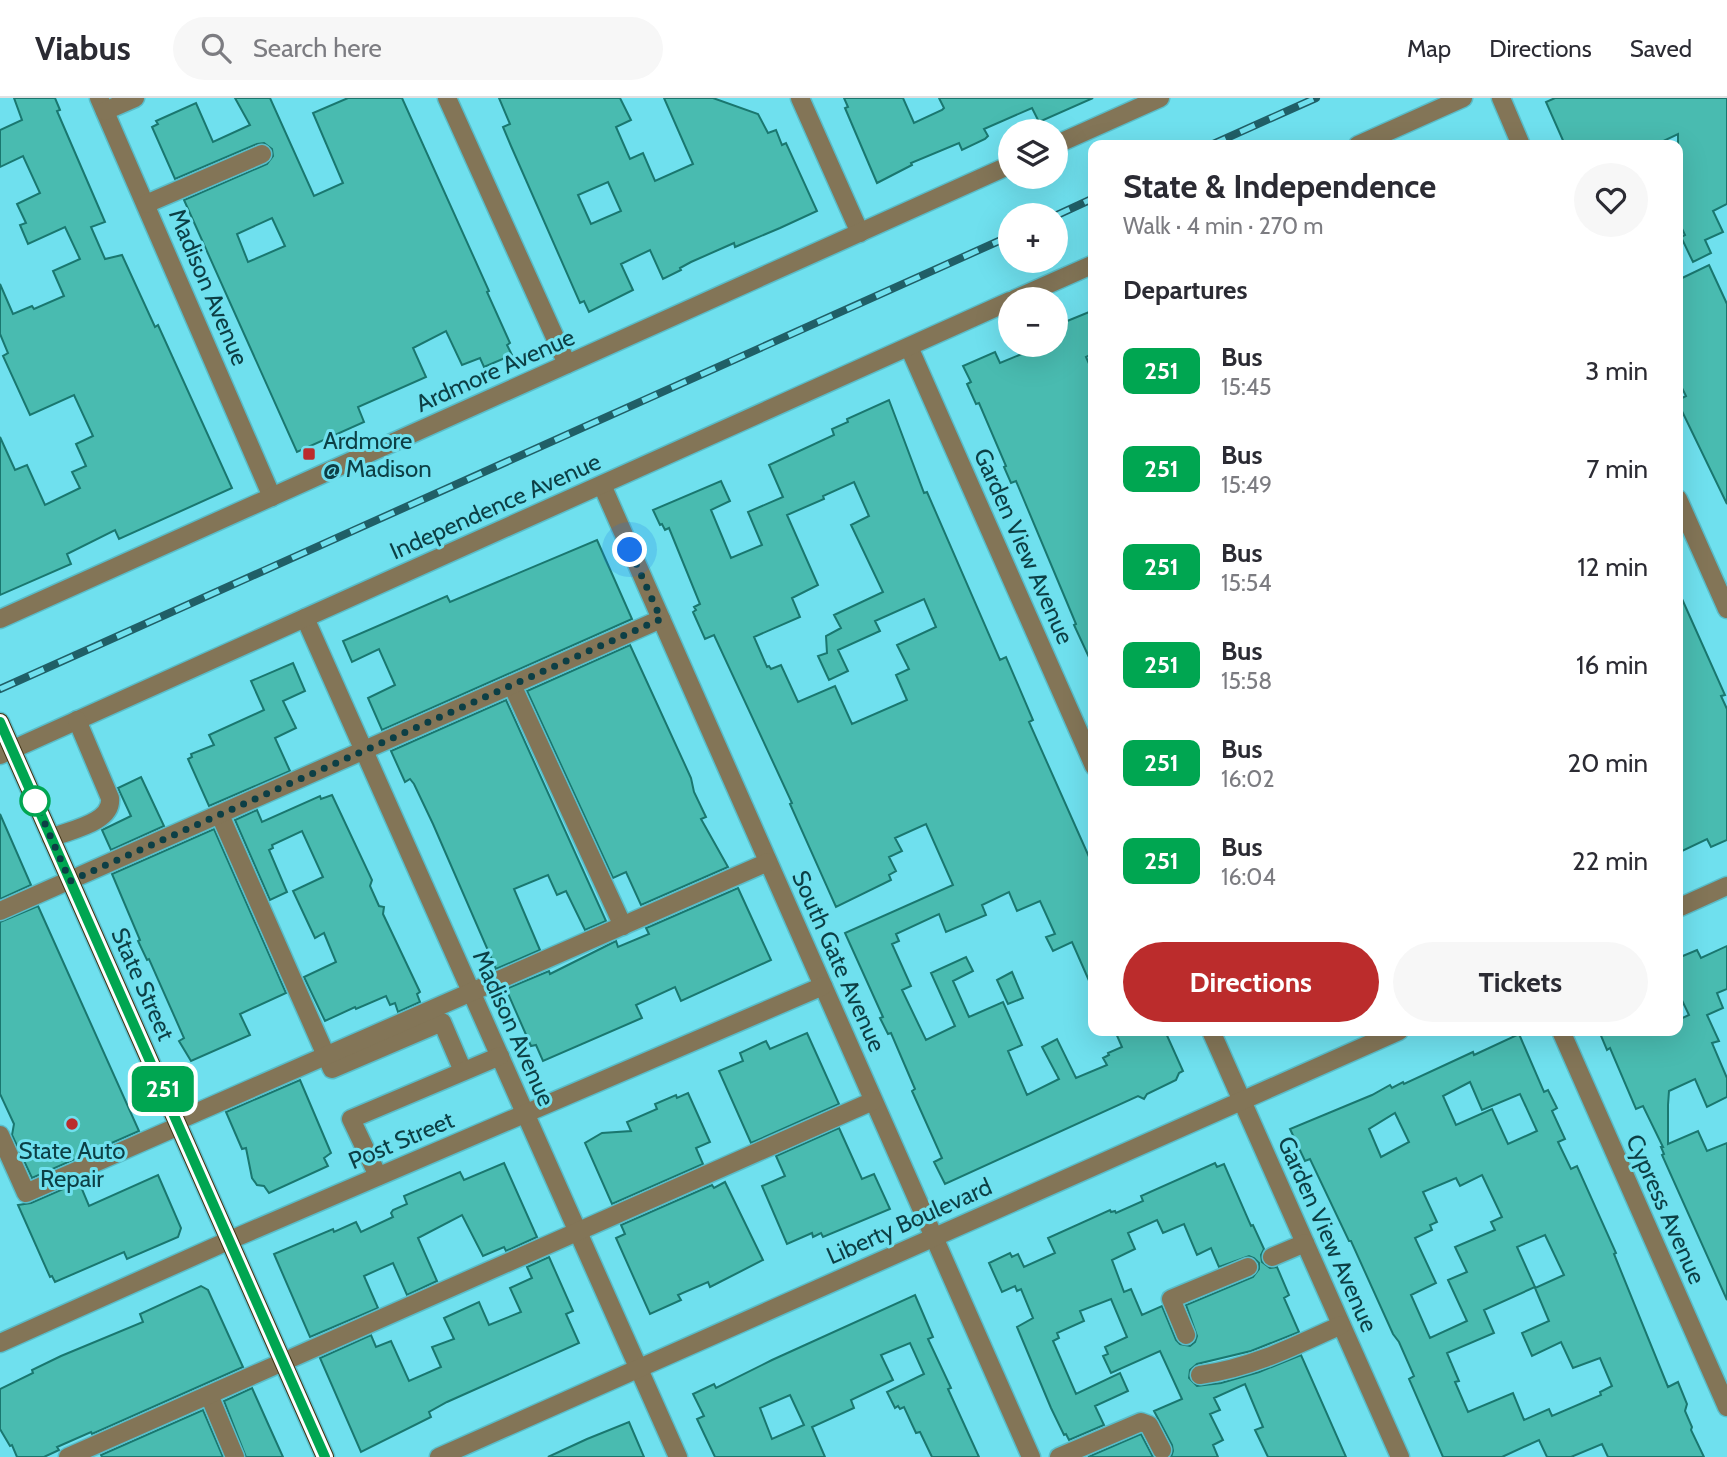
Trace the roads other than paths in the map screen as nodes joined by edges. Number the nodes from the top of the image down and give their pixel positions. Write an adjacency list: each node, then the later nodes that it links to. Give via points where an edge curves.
1 (135, 98): 7 (street)
2 (447, 98): 19 (street)
3 (800, 98): 14 (street)
4 (1463, 98): 9 (street)
5 (1501, 98): 10 (street)
6 (1152, 100): 8 (street)
7 (102, 104): 13 (street, Madison Avenue)
8 (1068, 139)
9 (1369, 140)
10 (1519, 140)
11 (262, 154): 13 (street)
12 (998, 170): 14 (street, Ardmore Avenue)
13 (146, 204): 21 (street, Madison Avenue)
14 (860, 233): 19 (street, Ardmore Avenue)
15 (1088, 267): 16 (street)
16 (1042, 287)
17 (998, 307): 18 (street, Independence Avenue)
18 (909, 347): 20 (street, Independence Avenue); 30 (street, Garden View Avenue)
19 (567, 364): 21 (street, Ardmore Avenue)
20 (602, 485): 24 (street, Independence Avenue); 26 (street, South Gate Avenue)
21 (272, 497): 25 (street, Ardmore Avenue)
22 (1683, 510): 23 (street)
23 (1727, 609)
24 (305, 618): 28 (street, Independence Avenue); 31 (street, Madison Avenue)
25 (0, 619)
26 (661, 619): 27 (street); 35 (street, South Gate Avenue)
27 (512, 685): 31 (street); 40 (street)
28 (77, 720): 32 (street, Independence Avenue); 34 (street, via 111,806 96,820)
29 (0, 722): 32 (main road, State Street)
30 (1087, 733)
31 (364, 751): 33 (street); 42 (street, Madison Avenue)
32 (6, 752): 34 (main road, State Street)
33 (220, 814): 36 (street); 46 (street)
34 (51, 838): 36 (main road, State Street)
35 (768, 862): 40 (street); 41 (street, South Gate Avenue)
36 (70, 881): 39 (street); 52 (main road, State Street)
37 (1727, 886): 38 (street)
38 (1683, 906)
39 (0, 911)
40 (623, 926): 42 (street)
41 (823, 986): 50 (street, South Gate Avenue); 51 (street, Post Street)
42 (471, 992): 46 (street); 47 (street, Madison Avenue)
43 (1213, 1036): 49 (street, Garden View Avenue)
44 (1388, 1036): 49 (street, Liberty Boulevard)
45 (1563, 1036): 68 (street, Cypress Avenue)
46 (327, 1056): 48 (street, via 332,1069 442,1022); 52 (street)
47 (500, 1056): 48 (street); 51 (street, Madison Avenue)
48 (463, 1071): 54 (street, via 351,1119)
49 (1241, 1100): 56 (street, Liberty Boulevard); 58 (street, Garden View Avenue)
50 (873, 1101): 55 (street); 56 (street, South Gate Avenue)
51 (525, 1114): 54 (street, Post Street); 55 (street, Madison Avenue)
52 (178, 1123): 53 (street, via 26,1193); 57 (main road, State Street)
53 (0, 1135)
54 (378, 1176): 57 (street, Post Street)
55 (578, 1231): 64 (street); 65 (street, Madison Avenue)
56 (934, 1237): 65 (street, Liberty Boulevard); 75 (street, South Gate Avenue)
57 (230, 1240): 63 (street, Post Street); 64 (main road, State Street)
58 (1305, 1243): 59 (street); 61 (street, Garden View Avenue)
59 (1272, 1256)
60 (1248, 1267): 62 (street, via 1171,1299)
61 (1341, 1325): 66 (street, via 1252,1364); 77 (street, Garden View Avenue)
62 (1186, 1335)
63 (0, 1343)
64 (284, 1362): 67 (street); 72 (main road, State Street)
65 (639, 1368): 73 (street, Liberty Boulevard); 74 (street, Madison Avenue)
66 (1200, 1375)
67 (209, 1395): 70 (street); 71 (street)
68 (1727, 1407)
69 (1162, 1450): 76 (street, via 1149,1425 1141,1422)
70 (68, 1457)
71 (235, 1457)
72 (326, 1457)
73 (439, 1457)
74 (678, 1457)
75 (1031, 1457)
76 (1059, 1457)
77 (1400, 1457)

